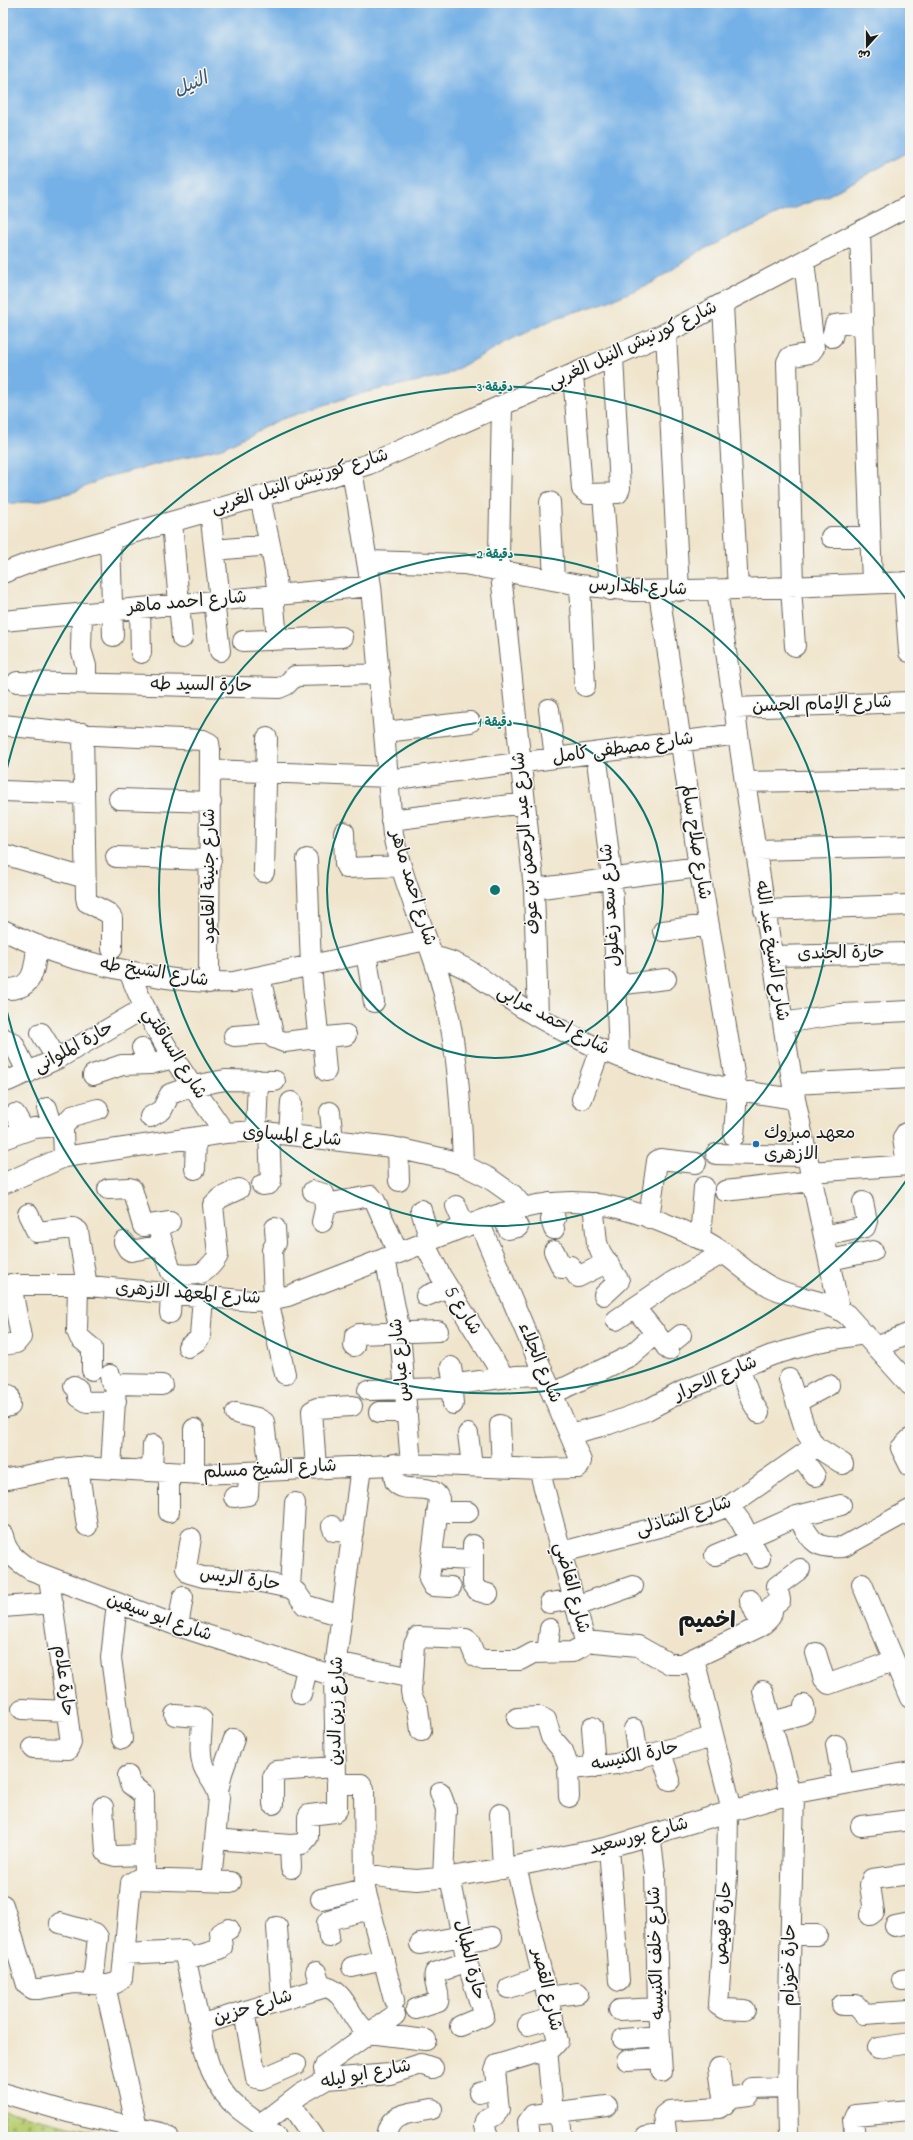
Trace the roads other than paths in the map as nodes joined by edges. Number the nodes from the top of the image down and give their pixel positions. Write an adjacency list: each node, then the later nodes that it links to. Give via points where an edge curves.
1 (910, 205): 2 (street, شارع كورنيش النيل الغربى)
2 (860, 232): 3 (street, شارع كورنيش النيل الغربى); 5 (street)
3 (804, 262): 4 (street, شارع كورنيش النيل الغربى); 30 (street, via 814,348 810,353 790,357 787,362)
4 (723, 305): 6 (street, شارع كورنيش النيل الغربى); 33 (street)
5 (863, 322): 7 (street, via 835,325); 18 (street)
6 (666, 333): 8 (street, شارع كورنيش النيل الغربى); 34 (street)
7 (832, 337)
8 (613, 357): 9 (street, شارع كورنيش النيل الغربى); 12 (street, via 620,488 618,493)
9 (573, 374): 10 (street, شارع كورنيش النيل الغربى); 12 (street, via 582,489 588,494)
10 (502, 406): 11 (street, شارع كورنيش النيل الغربى); 23 (street, شارع عبد الرحمن بن عوف, via 499,555)
11 (352, 470): 13 (street, شارع كورنيش النيل الغربى); 22 (street, شارع احمد ماهر)
12 (604, 494): 31 (street)
13 (260, 497): 15 (street, شارع كورنيش النيل الغربى); 20 (street)
14 (550, 502): 25 (street)
15 (210, 511): 16 (street, شارع كورنيش النيل الغربى); 21 (street)
16 (172, 522): 19 (street, شارع كورنيش النيل الغربى); 38 (street)
17 (831, 537): 18 (street)
18 (870, 537): 27 (street)
19 (110, 539): 24 (street, شارع كورنيش النيل الغربى, via 37,560); 40 (street)
20 (270, 545): 21 (street); 36 (street)
21 (214, 550): 37 (street)
22 (368, 561): 23 (street, شارع المدارس, via 446,563); 29 (street, شارع احمد ماهر)
23 (501, 570): 25 (street, شارع المدارس); 68 (street, شارع عبد الرحمن بن عوف)
24 (3, 573)
25 (554, 580): 28 (street, شارع المدارس)
26 (907, 582): 27 (street, شارع المدارس); 50 (street)
27 (872, 583): 30 (street, شارع المدارس)
28 (580, 585): 31 (street, شارع المدارس); 55 (street)
29 (372, 586): 36 (street, شارع احمد ماهر); 52 (street, شارع احمد ماهر)
30 (792, 587): 33 (street, شارع المدارس); 48 (street)
31 (610, 590): 35 (street, شارع المدارس)
32 (717, 590): 33 (street, شارع المدارس); 34 (street, شارع المدارس); 57 (street, شارع الشيخ عبد الله)
33 (738, 590)
34 (679, 591): 35 (street, شارع المدارس)
35 (659, 592): 65 (street, شارع صلاح سالم)
36 (276, 595): 37 (street, شارع احمد ماهر); 47 (street)
37 (217, 601): 38 (street, شارع احمد ماهر); 49 (street)
38 (179, 604): 39 (street, شارع احمد ماهر); 45 (street)
39 (140, 608): 40 (street, شارع احمد ماهر); 51 (street)
40 (112, 610): 41 (street, شارع احمد ماهر); 43 (street)
41 (82, 613): 42 (street, شارع احمد ماهر); 54 (street, via 81,649 86,666)
42 (3, 621)
43 (113, 636)
44 (342, 637): 47 (street)
45 (182, 638)
46 (243, 640): 47 (street)
47 (277, 640)
48 (794, 646)
49 (220, 651)
50 (909, 652)
51 (141, 653)
52 (380, 674): 54 (street, حارة السيد طه, via 295,676 279,688); 61 (street, شارع احمد ماهر)
53 (17, 682): 54 (street, حارة السيد طه)
54 (86, 684)
55 (585, 686)
56 (910, 702): 57 (street, شارع الإمام الحسن)
57 (734, 708): 63 (street, شارع الشيخ عبد الله)
58 (549, 709): 67 (street)
59 (470, 722): 61 (street)
60 (3, 725): 62 (street, شارع جنينة القاعود)
61 (385, 732): 71 (street, شارع احمد ماهر)
62 (83, 733): 69 (street, شارع جنينة القاعود, via 203,740 210,746); 75 (street)
63 (738, 734): 65 (street, شارع مصطفى كامل); 73 (street, شارع الشيخ عبد الله)
64 (266, 738): 70 (street)
65 (680, 741): 66 (street, شارع مصطفى كامل); 88 (street, شارع صلاح سالم)
66 (596, 753): 67 (street, شارع مصطفى كامل); 91 (street, شارع سعد زغلول)
67 (555, 758): 68 (street, شارع مصطفى كامل)
68 (521, 762): 71 (street, شارع مصطفى كامل); 78 (street, شارع عبد الرحمن بن عوف)
69 (210, 770): 70 (street, شارع مصطفى كامل); 77 (street, شارع جنينة القاعود)
70 (266, 772): 71 (street, شارع مصطفى كامل); 89 (street)
71 (388, 778): 79 (street, شارع احمد ماهر)
72 (910, 779): 73 (street)
73 (745, 782): 82 (street, شارع الشيخ عبد الله)
74 (3, 791): 75 (street)
75 (84, 794): 90 (street)
76 (119, 799): 77 (street)
77 (211, 802): 85 (street, شارع جنينة القاعود)
78 (525, 803): 79 (street); 92 (street, شارع عبد الرحمن بن عوف)
79 (391, 820): 87 (street, شارع احمد ماهر)
80 (344, 832): 87 (street, via 347,868)
81 (910, 846): 82 (street)
82 (755, 850): 94 (street, شارع الشيخ عبد الله)
83 (3, 854): 90 (street)
84 (116, 857): 85 (street)
85 (211, 860): 108 (street, شارع جنينة القاعود)
86 (308, 860): 104 (street)
87 (401, 866): 99 (street, شارع احمد ماهر)
88 (699, 866): 91 (street); 95 (street, شارع صلاح سالم)
89 (264, 872)
90 (85, 878): 100 (street, via 87,902 108,913 112,918)
91 (612, 878): 92 (street); 109 (street, شارع سعد زغلول)
92 (534, 889): 114 (street, شارع عبد الرحمن بن عوف)
93 (910, 905): 94 (street)
94 (764, 910): 103 (street, شارع الشيخ عبد الله)
95 (708, 925): 97 (street); 132 (street, شارع صلاح سالم)
96 (3, 930): 98 (street, شارع الشيخ طه)
97 (662, 931)
98 (37, 946): 105 (street, شارع الشيخ طه, via 71,958); 110 (street, via 41,977 17,988)
99 (429, 948): 101 (street, شارع الشيخ طه); 114 (street, شارع احمد عرابى, via 460,964); 152 (street, شارع احمد ماهر, via 444,1002 457,1069)
100 (112, 949)
101 (366, 953): 104 (street, شارع الشيخ طه); 111 (street)
102 (910, 953): 103 (street, حارة الجندى)
103 (772, 956): 115 (street, شارع الشيخ عبد الله)
104 (312, 966): 106 (street, شارع الشيخ طه); 120 (street)
105 (129, 971): 108 (street, شارع الشيخ طه); 112 (street, شارع الساقلتي)
106 (260, 977): 108 (street, شارع الشيخ طه); 117 (street)
107 (666, 979): 109 (street)
108 (209, 983)
109 (616, 985): 123 (street, شارع سعد زغلول)
110 (7, 989)
111 (374, 1002)
112 (144, 1008): 124 (street, شارع الساقلتي); 125 (street, حارة الملوانى, via 88,1031)
113 (910, 1011): 115 (street, via 841,1014)
114 (538, 1017): 122 (street, شارع احمد عرابى)
115 (783, 1023): 133 (street, شارع الشيخ عبد الله)
116 (41, 1033): 125 (street)
117 (272, 1033): 119 (street); 120 (street, via 280,1042)
118 (346, 1035): 120 (street)
119 (234, 1036)
120 (320, 1037): 126 (street)
121 (3, 1038): 127 (street, via 13,1043)
122 (600, 1049): 123 (street, شارع احمد عرابى); 134 (street)
123 (619, 1057): 132 (street, شارع احمد عرابى, via 664,1073)
124 (173, 1058): 128 (street, via 146,1056); 131 (street, شارع الساقلتي)
125 (57, 1059): 127 (street, حارة الملوانى)
126 (326, 1071)
127 (28, 1073): 129 (street, حارة الملوانى, via 8,1081)
128 (93, 1075)
129 (3, 1076)
130 (910, 1078): 133 (street, شارع احمد عرابى)
131 (193, 1086): 138 (street, via 170,1094 162,1110); 140 (street, via 225,1080 267,1080); 142 (street, شارع الساقلتي)
132 (737, 1091): 133 (street, شارع احمد عرابى); 144 (street, شارع صلاح سالم)
133 (794, 1091): 155 (street, شارع الشيخ عبد الله)
134 (582, 1099)
135 (291, 1102): 143 (street)
136 (98, 1109): 139 (street)
137 (330, 1112): 147 (street)
138 (150, 1117)
139 (54, 1120): 146 (street, via 19,1122); 150 (street)
140 (263, 1131): 142 (street, شارع المساوى); 143 (street, شارع المساوى); 158 (street, via 271,1181)
141 (910, 1132): 153 (street, via 903,1138)
142 (225, 1133): 145 (street, شارع المساوى)
143 (289, 1135): 147 (street, شارع المساوى)
144 (734, 1136)
145 (196, 1138): 150 (street, شارع المساوى); 154 (street)
146 (3, 1139)
147 (333, 1140): 148 (street, شارع المساوى)
148 (398, 1148): 152 (street, شارع المساوى); 156 (street)
149 (716, 1154): 155 (street)
150 (64, 1157): 157 (street, شارع المساوى)
151 (696, 1163): 172 (street, via 656,1160)
152 (463, 1164): 168 (street, شارع المساوى, via 501,1186)
153 (908, 1165): 155 (street)
154 (195, 1169)
155 (809, 1170): 162 (street); 177 (street, شارع الشيخ عبد الله)
156 (399, 1181)
157 (3, 1183)
158 (262, 1185)
159 (704, 1187): 178 (street)
160 (108, 1189): 181 (street, via 132,1189 141,1225 163,1223)
161 (239, 1189): 188 (street, via 220,1198 213,1205 218,1251 216,1259 203,1273)
162 (725, 1191)
163 (863, 1202): 177 (street, via 867,1221 865,1227)
164 (549, 1203): 165 (street, شارع المعهد الازهرى); 168 (street, شارع المعهد الازهرى); 176 (street, via 555,1218 551,1220)
165 (593, 1203): 172 (street, شارع المعهد الازهرى, via 622,1208); 187 (street, via 597,1243)
166 (320, 1206): 185 (street, شارع عباس, via 371,1196 375,1201)
167 (456, 1206): 173 (street, شارع الجلاء)
168 (524, 1208): 170 (street, شارع المعهد الازهرى)
169 (421, 1210): 180 (street, شارع 5)
170 (502, 1213): 173 (street, شارع المعهد الازهرى); 174 (street, via 508,1229)
171 (28, 1214): 190 (street, via 37,1232 73,1228 78,1231)
172 (649, 1218): 178 (street, شارع المعهد الازهرى)
173 (472, 1224): 180 (street, شارع المعهد الازهرى); 210 (street, شارع الجلاء)
174 (518, 1227)
175 (275, 1228): 195 (street)
176 (554, 1229)
177 (824, 1236): 186 (street, شارع الشيخ عبد الله)
178 (700, 1238): 184 (street, شارع المعهد الازهرى)
179 (124, 1242): 181 (street, via 131,1251)
180 (427, 1242): 185 (street, شارع المعهد الازهرى); 191 (street, شارع 5)
181 (163, 1245): 188 (street, via 171,1272 177,1275)
182 (554, 1251): 187 (street, via 562,1268 570,1266 578,1277)
183 (873, 1251): 186 (street)
184 (723, 1253): 196 (street, via 670,1274); 197 (street, شارع المعهد الازهرى, via 772,1288)
185 (392, 1256): 195 (street, شارع المعهد الازهرى); 201 (street, شارع عباس)
186 (830, 1260): 197 (street, شارع الشيخ عبد الله)
187 (608, 1262): 193 (street, via 619,1281)
188 (189, 1274): 192 (street)
189 (7, 1284): 190 (street, شارع المعهد الازهرى); 204 (street, via 21,1337 16,1343)
190 (82, 1286): 192 (street, شارع المعهد الازهرى); 214 (street, via 77,1331 80,1338 92,1348)
191 (448, 1287): 194 (street); 211 (street, شارع 5)
192 (188, 1295): 195 (street, شارع المعهد الازهرى, via 252,1301); 198 (street); 206 (street, via 200,1337)
193 (604, 1295)
194 (426, 1296)
195 (271, 1300): 209 (street, via 285,1336)
196 (636, 1308): 199 (street); 220 (street, via 668,1341 630,1356)
197 (839, 1308): 203 (street)
198 (170, 1313)
199 (616, 1320)
200 (438, 1331): 201 (street)
201 (400, 1332): 205 (street, via 359,1334 355,1336); 218 (street, شارع عباس)
202 (910, 1333): 203 (street, شارع الاحرار)
203 (871, 1340): 208 (street, شارع الاحرار, via 818,1342 772,1355); 216 (street)
204 (3, 1345)
205 (354, 1346)
206 (188, 1347)
207 (451, 1367): 221 (street, via 454,1382)
208 (739, 1368): 227 (street, via 751,1400); 231 (street, شارع الاحرار, via 683,1391 647,1410 609,1424)
209 (285, 1374)
210 (544, 1375): 211 (street); 220 (street, شارع الجلاء)
211 (504, 1377): 221 (street)
212 (789, 1379): 222 (street)
213 (150, 1380): 214 (street)
214 (109, 1382): 217 (street, via 84,1401); 242 (street)
215 (829, 1385): 222 (street)
216 (910, 1385)
217 (74, 1386)
218 (405, 1388): 219 (street); 221 (street, via 448,1388); 225 (street, شارع عباس)
219 (368, 1390)
220 (552, 1394): 231 (street, شارع الجلاء)
221 (461, 1395)
222 (797, 1402): 234 (street, via 806,1432)
223 (352, 1406): 243 (street, via 317,1408 312,1411)
224 (379, 1412): 225 (street)
225 (407, 1412): 235 (street, شارع عباس)
226 (236, 1413): 246 (street, via 261,1419 265,1425 272,1426)
227 (759, 1413)
228 (500, 1425): 241 (street)
229 (194, 1429): 248 (street)
230 (468, 1434): 237 (street)
231 (570, 1434): 244 (street, شارع الجلاء, via 581,1461 578,1468)
232 (910, 1439): 239 (street, via 901,1448)
233 (153, 1445): 245 (street)
234 (808, 1451): 236 (street); 249 (street); 254 (street, شارع الشاذلى)
235 (402, 1464): 237 (street, شارع الشيخ مسلم); 238 (street, شارع الشيخ مسلم); 257 (street, شارع عباس, via 395,1481 398,1485 436,1492 439,1499)
236 (843, 1464)
237 (472, 1465): 241 (street, شارع الشيخ مسلم)
238 (361, 1466): 243 (street, شارع الشيخ مسلم); 262 (street, شارع زين الدين)
239 (910, 1466)
240 (78, 1467): 242 (street, شارع الشيخ مسلم); 250 (street, شارع الشيخ مسلم); 260 (street)
241 (502, 1467): 244 (street, شارع الشيخ مسلم)
242 (111, 1468): 245 (street, شارع الشيخ مسلم)
243 (316, 1468): 246 (street, شارع الشيخ مسلم)
244 (539, 1469): 267 (street, شارع القاضي)
245 (161, 1471): 248 (street, شارع الشيخ مسلم); 256 (street)
246 (270, 1471): 247 (street, شارع الشيخ مسلم)
247 (249, 1472): 248 (street, شارع الشيخ مسلم); 251 (street, via 248,1495)
248 (194, 1474)
249 (815, 1476)
250 (3, 1480)
251 (234, 1497)
252 (295, 1503): 275 (street)
253 (840, 1505): 259 (street)
254 (729, 1506): 265 (street); 267 (street, شارع الشاذلى, via 705,1515)
255 (910, 1510): 259 (street, via 843,1547 814,1543)
256 (168, 1512)
257 (437, 1512): 258 (street); 266 (street)
258 (468, 1512)
259 (797, 1516): 265 (street)
260 (87, 1526)
261 (332, 1526): 262 (street, via 334,1531)
262 (353, 1532): 284 (street, شارع زين الدين)
263 (3, 1535): 271 (street, شارع ابو سيفين, via 4,1542 14,1559)
264 (191, 1538): 275 (street, حارة الريس, via 186,1568 189,1573)
265 (751, 1538): 268 (street); 269 (street)
266 (427, 1546): 274 (street, via 430,1584); 276 (street, via 473,1553 474,1588)
267 (562, 1552): 282 (street, شارع القاضي)
268 (715, 1555)
269 (760, 1558)
270 (800, 1569): 286 (street, via 779,1582 777,1586 780,1600 772,1606 773,1616)
271 (49, 1578): 280 (street, حارة علام); 281 (street, شارع ابو سيفين)
272 (862, 1584): 292 (street)
273 (633, 1586): 282 (street)
274 (451, 1587)
275 (290, 1588): 284 (street, حارة الريس, via 300,1595 305,1605)
276 (488, 1594)
277 (183, 1596): 285 (street)
278 (750, 1600): 286 (street)
279 (550, 1602): 282 (street)
280 (53, 1603): 283 (street); 301 (street, حارة علام, via 53,1670)
281 (118, 1603): 285 (street, شارع ابو سيفين); 309 (street, via 111,1658)
282 (575, 1603): 288 (street, شارع القاضي)
283 (3, 1607)
284 (342, 1616): 294 (street, شارع زين الدين)
285 (178, 1626): 293 (street, شارع ابو سيفين)
286 (761, 1626): 291 (street)
287 (550, 1629): 289 (street)
288 (585, 1641): 289 (street, شارع القاضي, via 578,1650); 291 (street, via 638,1646 676,1665)
289 (547, 1653): 295 (street, شارع القاضي, via 526,1650 520,1660 483,1660 475,1656 466,1639 422,1636 415,1641)
290 (816, 1653): 292 (street, via 824,1679 829,1684)
291 (694, 1659): 308 (street)
292 (893, 1661): 298 (street)
293 (307, 1668): 294 (street, شارع ابو سيفين); 297 (street)
294 (335, 1669): 295 (street, شارع ابو سيفين); 319 (street, شارع زين الدين)
295 (412, 1678): 307 (street, شارع القاضي, via 412,1697 418,1708)
296 (763, 1691): 304 (street, حارة خوزام)
297 (301, 1694)
298 (910, 1698)
299 (804, 1705): 304 (street, via 805,1712 802,1714)
300 (22, 1709): 301 (street)
301 (67, 1711): 312 (street, حارة علام, via 70,1748)
302 (175, 1715): 322 (street, via 198,1717 202,1720 200,1755)
303 (517, 1718): 315 (street, حارة الكنيسه, via 540,1717 546,1720 551,1737 563,1751)
304 (772, 1722): 325 (street, حارة خوزام, via 772,1749)
305 (592, 1728): 316 (street)
306 (634, 1729): 314 (street)
307 (421, 1731)
308 (713, 1737): 313 (street, حارة الكنيسه); 329 (street)
309 (122, 1739)
310 (234, 1739): 322 (street, via 222,1773)
311 (836, 1745): 323 (street)
312 (33, 1748)
313 (661, 1753): 314 (street, حارة الكنيسه); 321 (street)
314 (638, 1759): 316 (street, حارة الكنيسه)
315 (568, 1766): 316 (street, حارة الكنيسه, via 576,1769); 326 (street)
316 (595, 1767)
317 (910, 1772): 323 (street, شارع بورسعيد)
318 (188, 1774): 322 (street)
319 (336, 1775): 327 (street, via 279,1769 273,1777); 335 (street, via 337,1810 309,1814 299,1821 308,1837 306,1841); 345 (street, شارع زين الدين, via 361,1784 367,1779)
320 (128, 1776): 337 (street, via 130,1784 144,1796)
321 (670, 1780)
322 (212, 1783): 334 (street, via 219,1798)
323 (843, 1784): 325 (street, شارع بورسعيد)
324 (440, 1792): 341 (street, حارة الطبال, via 446,1809)
325 (792, 1794): 329 (street, شارع بورسعيد); 353 (street, حارة خوزام)
326 (569, 1797)
327 (273, 1804)
328 (103, 1807): 337 (street, via 106,1852 111,1856)
329 (730, 1811): 333 (street, شارع بورسعيد); 375 (street, حارة قهيص, via 718,2005 724,2009)
330 (500, 1814): 338 (street, شارع القصر)
331 (910, 1820): 332 (street)
332 (860, 1826)
333 (650, 1836): 336 (street, شارع بورسعيد); 372 (street, شارع خلف الكنيسه, via 655,1873)
334 (215, 1839): 335 (street); 343 (street)
335 (290, 1846): 339 (street)
336 (609, 1847): 338 (street, شارع بورسعيد); 365 (street)
337 (145, 1855): 342 (street)
338 (510, 1867): 341 (street, شارع بورسعيد); 364 (street, شارع القصر, via 536,1915)
339 (291, 1868)
340 (910, 1874): 349 (street, via 872,1879 870,1885 874,1912)
341 (447, 1878): 345 (street, شارع بورسعيد, via 391,1878); 357 (street, حارة الطبال)
342 (145, 1880): 343 (street); 360 (street, via 134,1880 131,1883)
343 (211, 1882): 344 (street)
344 (231, 1882)
345 (365, 1882): 346 (street); 348 (street, شارع زين الدين)
346 (321, 1899)
347 (3, 1905): 366 (street, via 27,1985 33,1989 40,1989 63,1984)
348 (369, 1909): 355 (street, via 329,1920); 363 (street, شارع زين الدين)
349 (870, 1915)
350 (60, 1923): 366 (street, via 95,1933 98,1937)
351 (277, 1927): 371 (street)
352 (230, 1930): 359 (street, via 220,1933 220,1949)
353 (791, 1934): 354 (street); 394 (street, حارة خوزام)
354 (817, 1935)
355 (329, 1937)
356 (492, 1937): 357 (street)
357 (462, 1939): 358 (street); 361 (street, حارة الطبال)
358 (420, 1944)
359 (189, 1953): 360 (street, via 181,1950); 379 (street, شارع حزين)
360 (124, 1954): 366 (street, via 120,1981)
361 (467, 1962): 373 (street, via 435,1973 438,2002); 381 (street, حارة الطبال, via 484,2016)
362 (352, 1967): 363 (street)
363 (382, 1973): 382 (street, شارع زين الدين, via 394,2008)
364 (543, 1976): 367 (street); 369 (street, شارع القصر)
365 (619, 1982)
366 (101, 1984): 402 (street, via 106,1990)
367 (509, 1988)
368 (578, 1993): 369 (street)
369 (548, 1997): 378 (street, شارع القصر)
370 (842, 2005): 377 (street, via 856,2005 864,2014)
371 (278, 2007): 376 (street, شارع حزين); 382 (street, شارع حزين, via 319,1980 336,1992 362,2028)
372 (658, 2008): 374 (street); 383 (street, شارع خلف الكنيسه)
373 (416, 2009)
374 (619, 2010)
375 (745, 2010)
376 (244, 2011): 379 (street, شارع حزين); 390 (street, via 256,2078 261,2079)
377 (910, 2011)
378 (553, 2018): 380 (street); 388 (street, شارع القصر, via 558,2041 556,2045)
379 (200, 2023): 403 (street, via 208,2066 216,2082 226,2097)
380 (528, 2025)
381 (460, 2026)
382 (369, 2033): 385 (street); 393 (street, via 324,2066)
383 (659, 2036): 384 (street); 389 (street, شارع خلف الكنيسه, via 661,2065)
384 (623, 2039)
385 (426, 2040)
386 (910, 2043): 387 (street)
387 (878, 2048)
388 (547, 2049): 401 (street); 407 (street, شارع القصر, via 502,2063 487,2081 499,2110 485,2122)
389 (627, 2060)
390 (296, 2064)
391 (433, 2068): 393 (street, شارع ابو ليله, via 422,2064 390,2074)
392 (719, 2068): 397 (street)
393 (327, 2079): 396 (street, شارع ابو ليله)
394 (787, 2087): 397 (street, via 751,2088 749,2095 733,2097); 411 (street, حارة خوزام)
395 (3, 2093): 402 (street)
396 (290, 2102): 403 (street, شارع ابو ليله); 405 (street)
397 (724, 2105): 410 (street, via 719,2108 669,2111 664,2115 666,2132)
398 (607, 2106): 401 (street)
399 (432, 2109): 406 (street, via 395,2117 388,2124)
400 (910, 2110): 412 (street, via 855,2115)
401 (556, 2112): 408 (street, via 530,2116); 409 (street)
402 (137, 2128): 404 (street)
403 (269, 2131)
404 (168, 2137)
405 (313, 2137)
406 (386, 2137)
407 (488, 2137)
408 (530, 2137)
409 (562, 2137)
410 (650, 2137)
411 (788, 2137)
412 (855, 2137)

